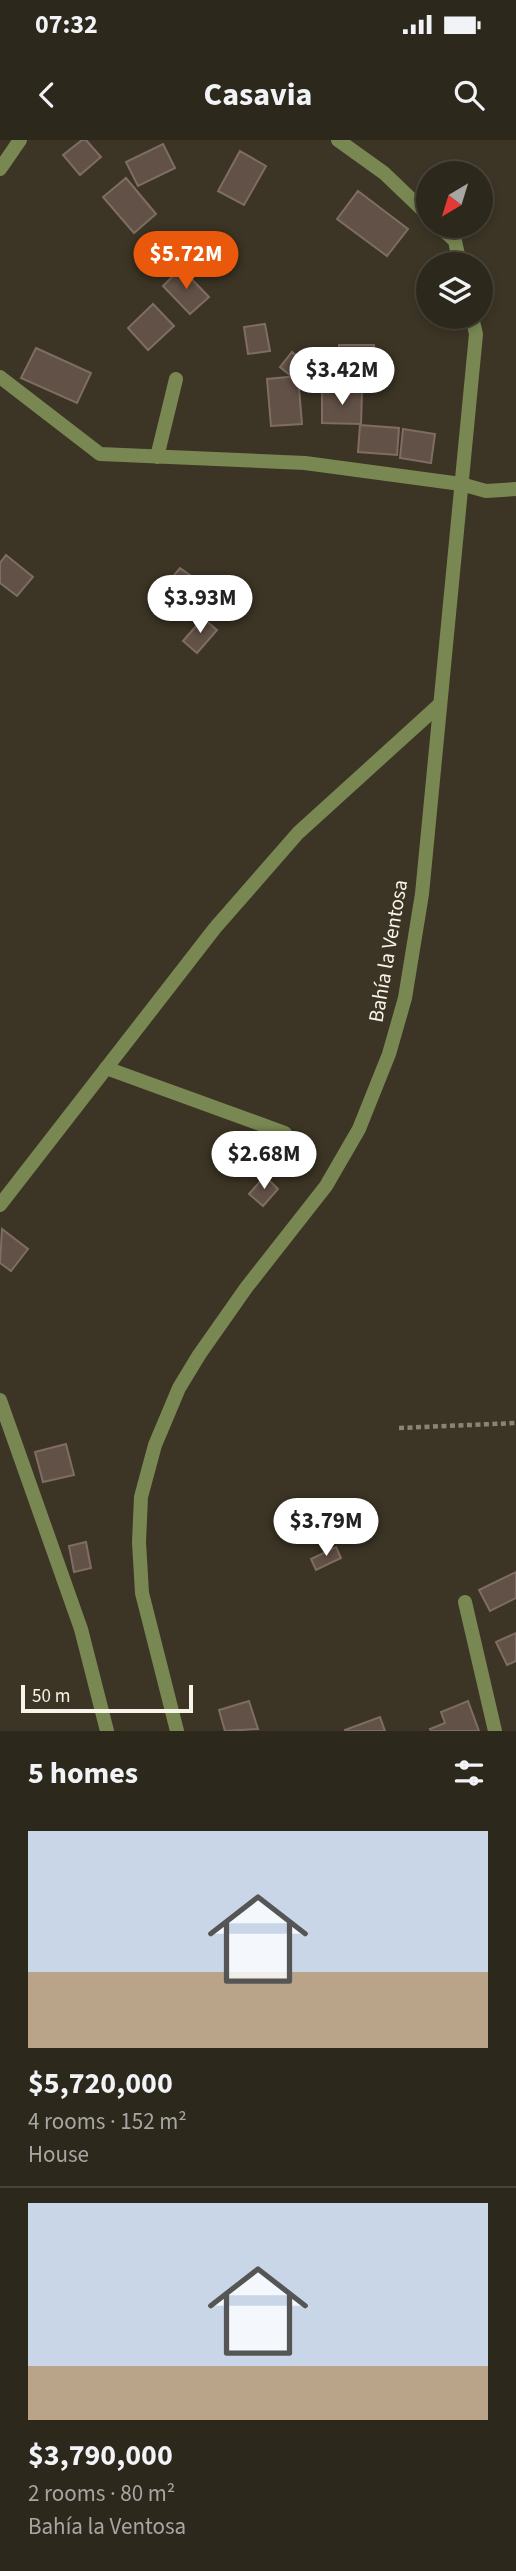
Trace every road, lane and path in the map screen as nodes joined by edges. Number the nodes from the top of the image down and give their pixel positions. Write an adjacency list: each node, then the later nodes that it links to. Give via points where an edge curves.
1 (20, 140): 3 (street)
2 (338, 140): 4 (street)
3 (0, 169)
4 (416, 204)
5 (475, 329): 9 (street, Bahía la Ventosa)
6 (0, 377): 8 (street, via 100,454)
7 (176, 379): 8 (street)
8 (157, 457): 9 (street, via 305,463)
9 (461, 484): 10 (street, via 486,491); 11 (street, Bahía la Ventosa)
10 (516, 489)
11 (439, 705): 12 (street, via 298,833 215,928); 20 (street, Bahía la Ventosa, via 422,894 405,998 388,1054 359,1129 326,1186 246,1288 179,1388 155,1445 141,1497 142,1593)
12 (106, 1069): 13 (street); 14 (street)
13 (285, 1133)
14 (0, 1205)
15 (0, 1400): 19 (street, via 80,1629)
16 (516, 1423): 17 (path)
17 (399, 1428)
18 (465, 1602): 21 (street)
19 (107, 1731)
20 (177, 1731)
21 (495, 1731)

